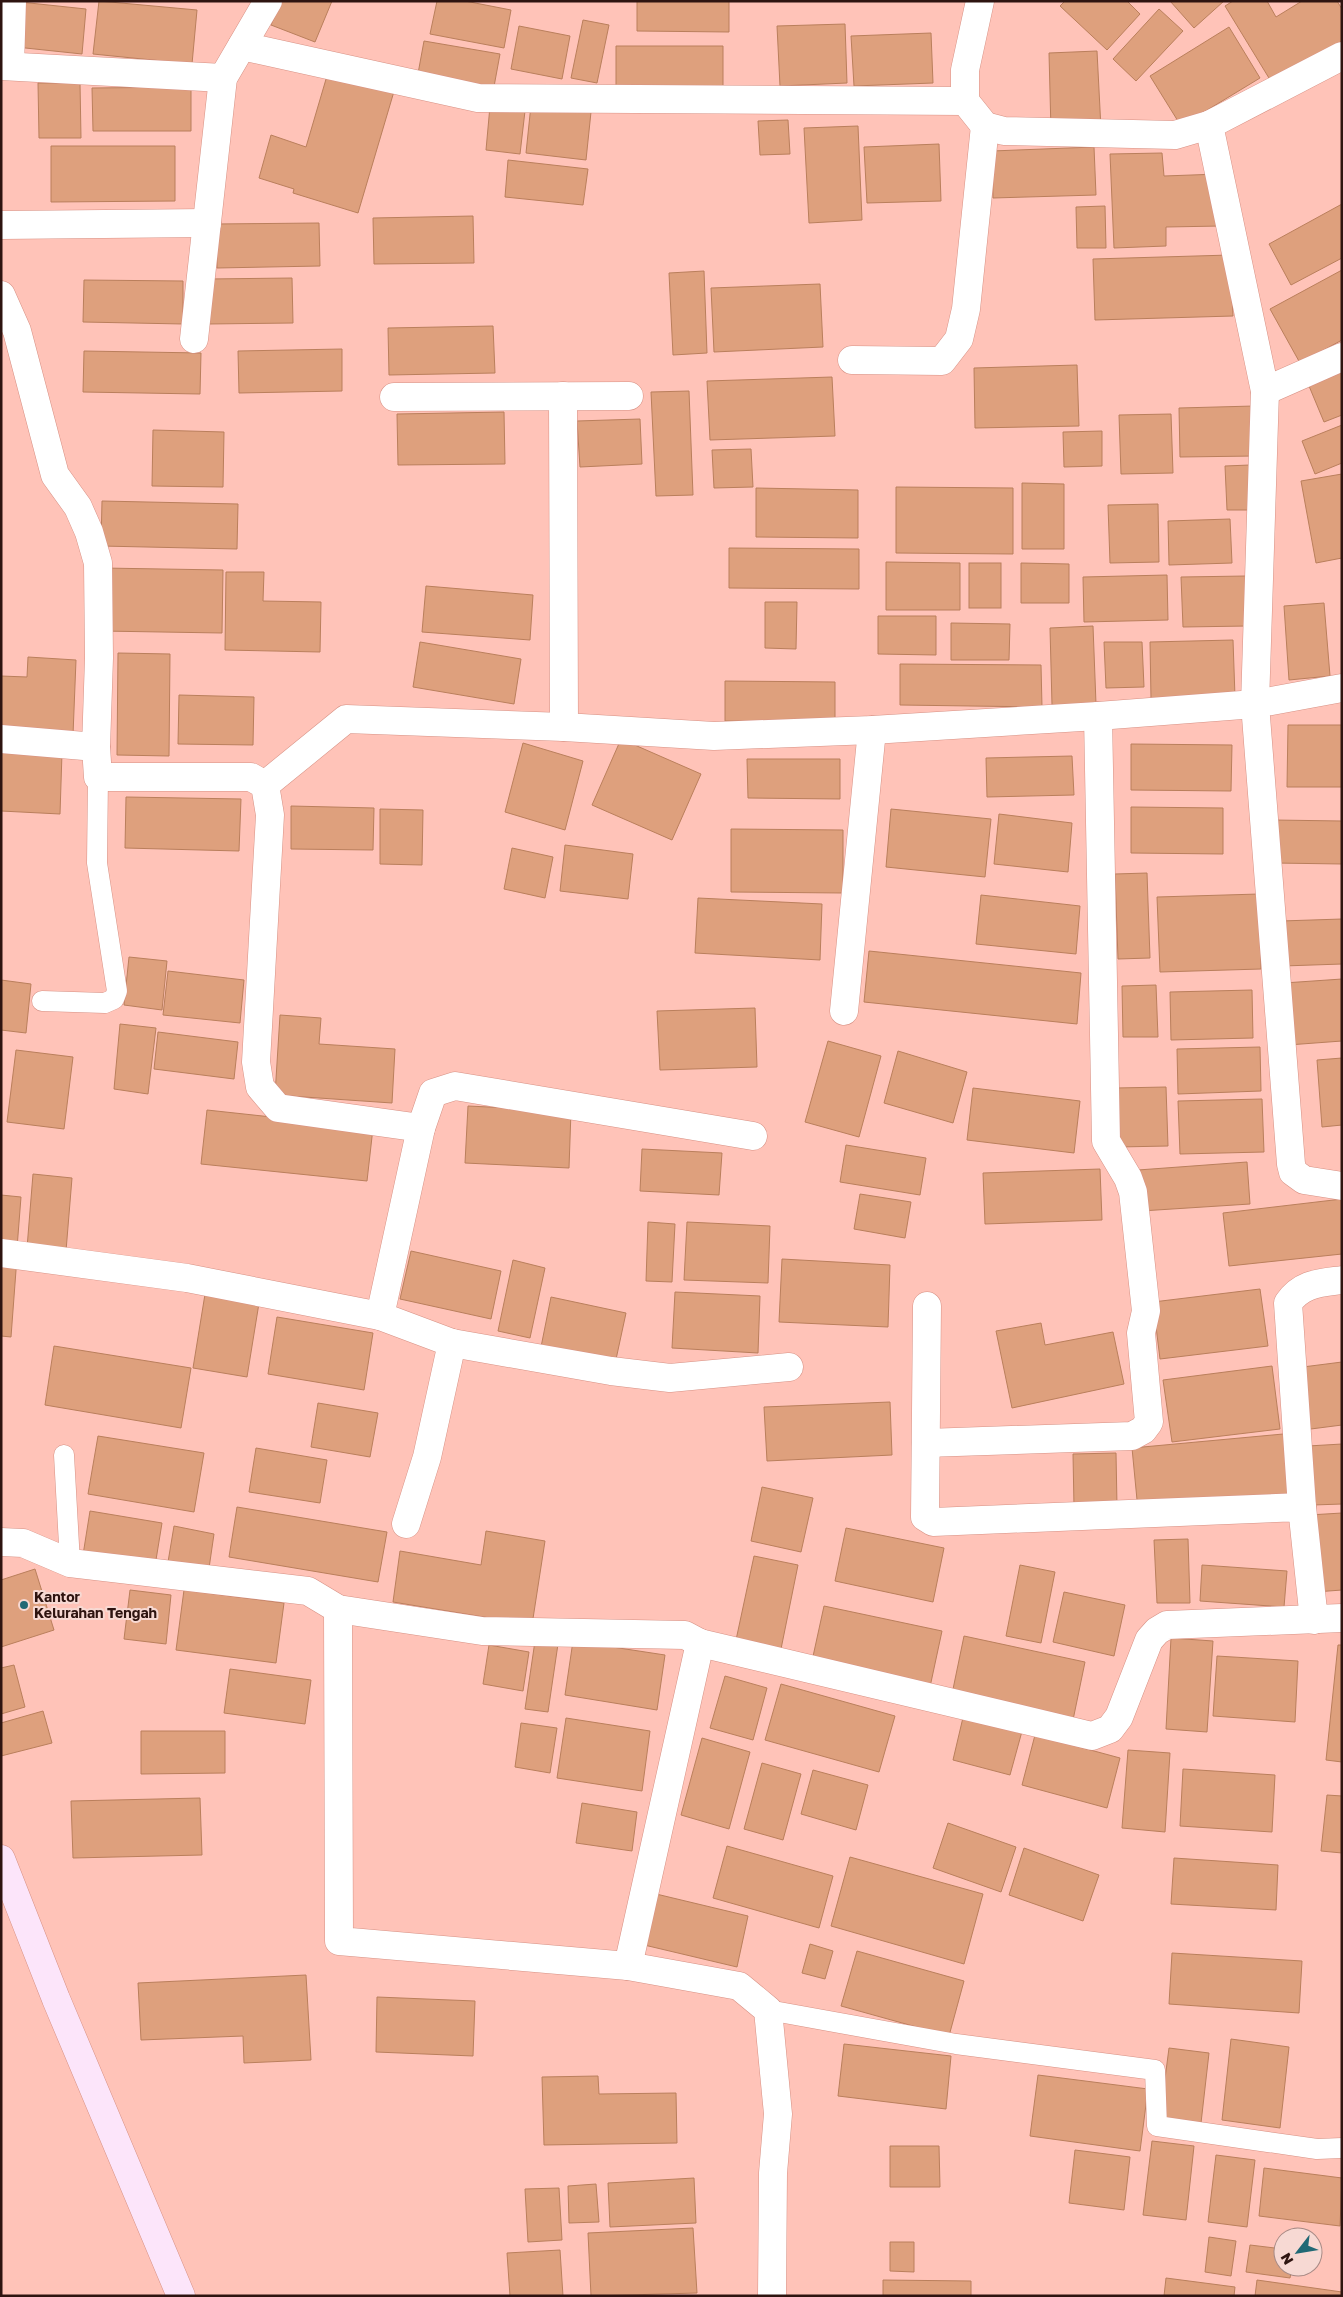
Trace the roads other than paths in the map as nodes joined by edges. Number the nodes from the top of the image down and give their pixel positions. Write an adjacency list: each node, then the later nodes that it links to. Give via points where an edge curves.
1 (12, 1): 6 (street)
2 (268, 1): 4 (street)
3 (980, 1): 8 (street, via 964,70)
4 (242, 46): 7 (street); 8 (street, via 478,98)
5 (1342, 56): 9 (street)
6 (6, 66): 7 (street)
7 (223, 78): 11 (street)
8 (965, 101): 10 (street)
9 (1209, 125): 10 (street, via 1175,135 1004,131); 17 (street)
10 (985, 126): 16 (street, via 966,309 960,338 942,360)
11 (206, 223): 12 (street); 14 (street)
12 (1, 225)
13 (1, 295): 27 (street, via 17,331 55,475 78,507 98,563)
14 (194, 339)
15 (1342, 357): 17 (street)
16 (852, 360)
17 (1265, 391): 22 (street)
18 (563, 396): 19 (street); 20 (street); 24 (street)
19 (630, 396)
20 (394, 397)
21 (1342, 688): 22 (street)
22 (1255, 704): 23 (street); 34 (street, via 1291,1164 1293,1172 1304,1180)
23 (1098, 716): 25 (street); 41 (street, via 1106,1141 1133,1192 1146,1311 1141,1333 1149,1422 1144,1430 1132,1436)
24 (564, 727): 25 (street, via 714,736); 29 (street, via 346,719)
25 (872, 730): 31 (street)
26 (1, 739): 27 (street)
27 (96, 747): 28 (street)
28 (98, 776): 29 (street, via 251,777); 30 (lane, via 98,863 117,990 114,999 105,1003)
29 (265, 785): 32 (street, via 270,815 256,1062 260,1087 278,1108)
30 (42, 1001)
31 (844, 1011)
32 (421, 1128): 33 (street, via 433,1093 455,1086); 38 (street)
33 (753, 1136)
34 (1342, 1186)
35 (1, 1253): 38 (street, via 186,1278)
36 (1342, 1280): 43 (street, via 1309,1285 1295,1293 1288,1303)
37 (928, 1306): 41 (street)
38 (380, 1316): 39 (street)
39 (452, 1343): 40 (street, via 670,1378); 44 (street, via 427,1457)
40 (789, 1367)
41 (926, 1443): 43 (street, via 925,1517 934,1522)
42 (64, 1455): 46 (lane)
43 (1302, 1507): 49 (street)
44 (406, 1524)
45 (1, 1542): 46 (street, via 24,1543)
46 (70, 1562): 47 (street, via 308,1590)
47 (338, 1609): 50 (street, via 482,1632 685,1635); 52 (street, via 339,1941)
48 (1342, 1618): 49 (street)
49 (1314, 1620): 50 (street, via 1167,1625 1149,1640 1119,1717 1110,1729 1092,1736)
50 (700, 1643): 52 (street)
51 (1, 1859): 55 (main road)
52 (628, 1966): 53 (street, via 739,1986)
53 (768, 2010): 54 (lane, via 956,2044 1155,2070 1157,2126 1317,2149); 56 (street, via 778,2114 773,2173)
54 (1342, 2148)
55 (181, 2296)
56 (772, 2296)

